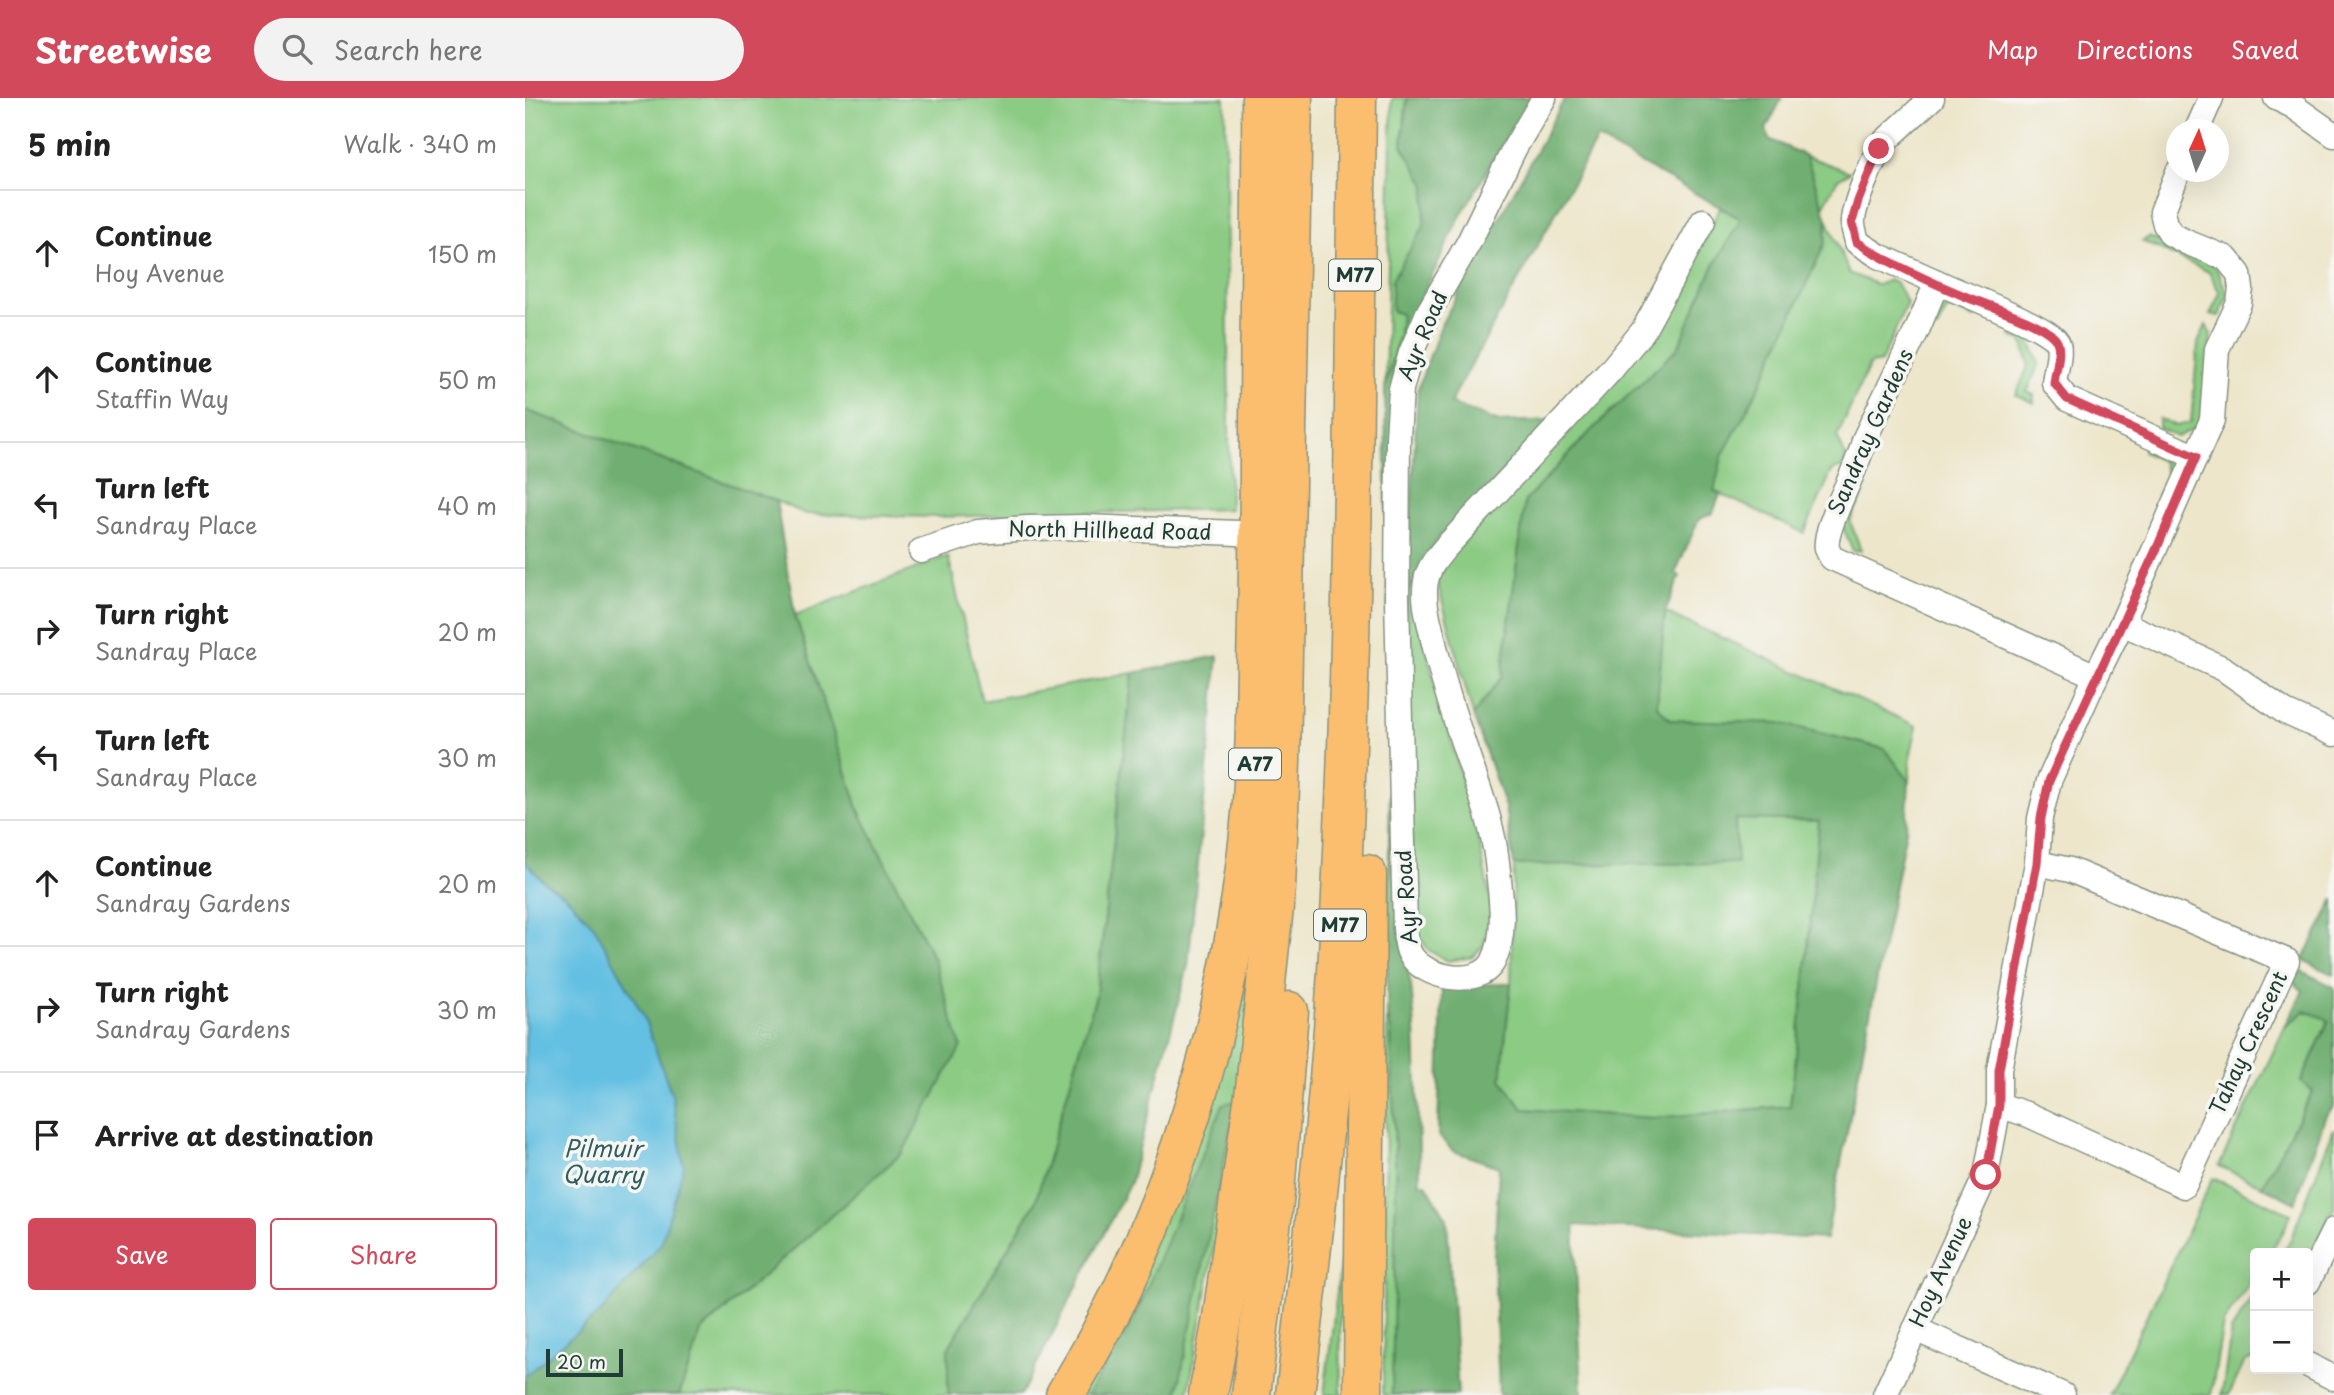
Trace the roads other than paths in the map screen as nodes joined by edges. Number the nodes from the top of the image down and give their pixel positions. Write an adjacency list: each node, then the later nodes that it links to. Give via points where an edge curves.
1 (1261, 98): 16 (main road, A77)
2 (1293, 98): 29 (main road, via 1276,888 1254,1101)
3 (1314, 98): 30 (main road, M77, via 1299,850 1275,1194)
4 (1357, 98): 14 (main road, M77)
5 (1544, 98): 12 (street, Ayr Road, via 1428,313 1401,388 1397,598 1405,928 1410,954 1431,971 1460,977 1484,971 1497,949 1500,906 1494,836 1437,655 1426,579 1444,549 1643,331)
6 (1932, 98): 13 (street, via 1879,149 1852,222 1857,242 1879,257)
7 (2211, 98): 9 (street)
8 (2276, 98): 10 (street)
9 (2202, 119)
10 (2334, 135)
11 (2174, 182): 15 (street, Hoy Avenue, via 2162,212 2165,225 2171,234 2226,258 2239,274 2241,289 2217,349 2213,420)
12 (1703, 220)
13 (1937, 282): 15 (street, via 2028,321 2055,338 2059,349 2054,383 2067,399); 19 (street, Sandray Gardens, via 1864,440 1830,526 1827,548 1832,558)
14 (1353, 452): 31 (main road, M77, via 1349,717 1338,954 1329,1095); 32 (main road, M77, via 1367,822)
15 (2196, 457): 18 (street, Hoy Avenue)
16 (1259, 537): 17 (street, North Hillhead Road, via 1028,528 978,532); 28 (main road, A77, via 1255,765 1245,868 1223,995 1197,1097 1159,1203 1131,1269)
17 (921, 551)
18 (2122, 623): 19 (street, Hoy Avenue); 20 (street, via 2224,669 2285,712)
19 (2096, 676): 21 (street, Hoy Avenue, via 2049,781)
20 (2334, 734)
21 (2037, 863): 22 (street, Hoy Avenue, via 1999,1070); 22 (street, Tahay Crescent, via 2070,870 2287,961 2184,1186)
22 (1999, 1105): 25 (street, Hoy Avenue, via 1986,1175)
23 (2334, 1230): 24 (street)
24 (2313, 1272)
25 (1915, 1329): 33 (street, Hoy Avenue); 34 (street)
26 (2313, 1368): 27 (street)
27 (2334, 1378)
28 (1065, 1395)
29 (1208, 1395)
30 (1251, 1395)
31 (1295, 1395)
32 (1363, 1395)
33 (1885, 1395)
34 (2063, 1395)

